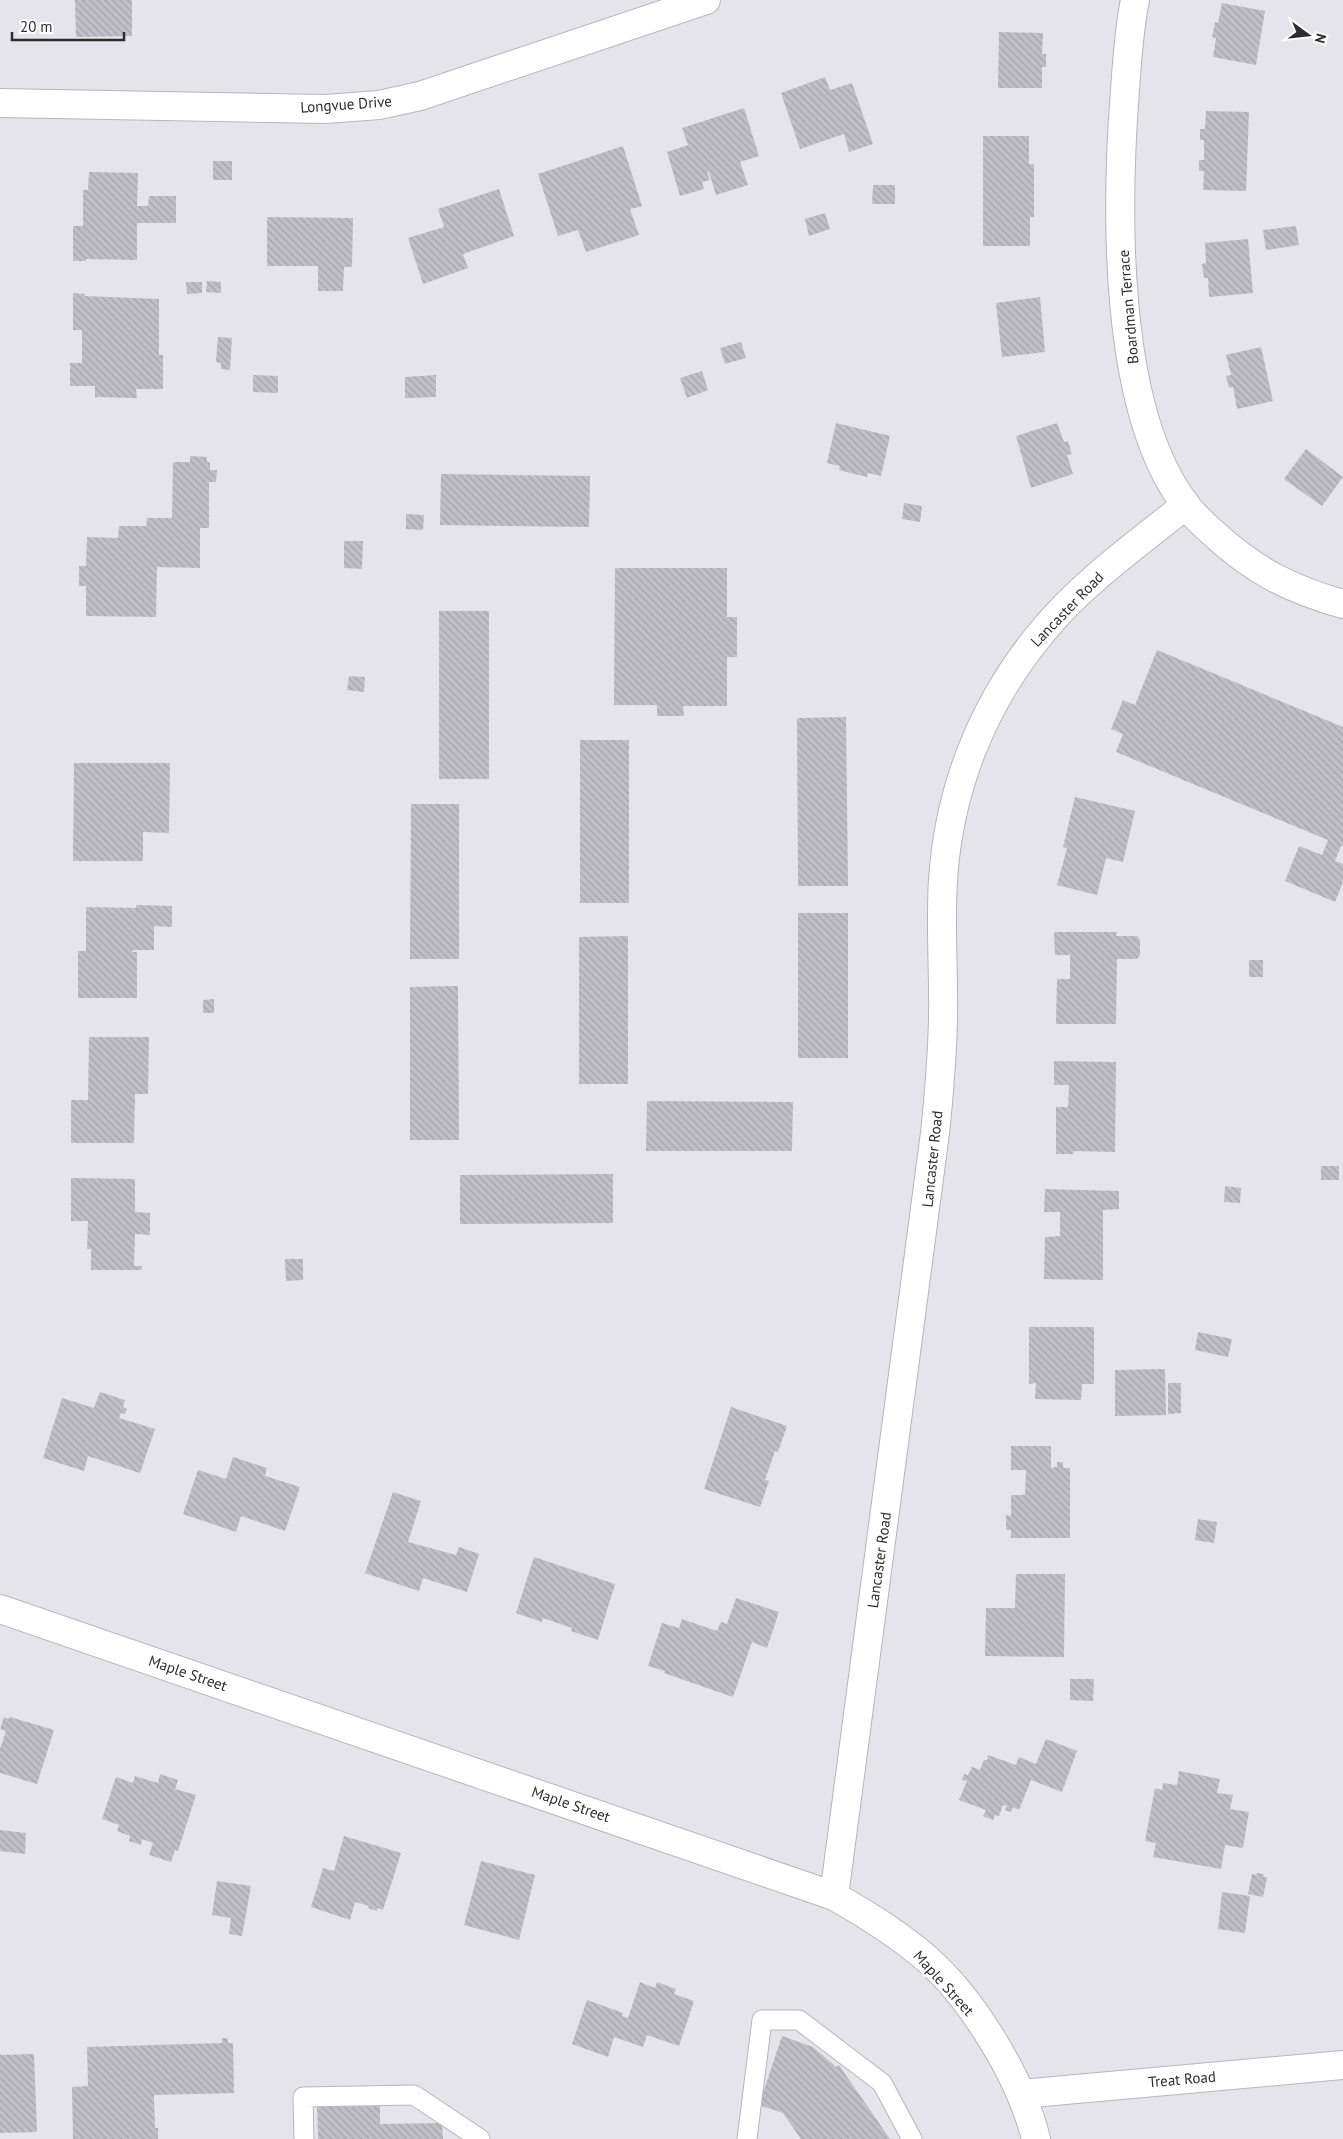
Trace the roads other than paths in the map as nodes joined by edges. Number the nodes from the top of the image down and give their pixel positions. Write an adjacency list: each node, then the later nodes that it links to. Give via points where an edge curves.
1 (706, 0): 3 (street, Longvue Drive, via 420,96 379,105 326,109)
2 (1135, 0): 4 (street, Boardman Terrace, via 1126,73 1120,171 1126,320 1134,374 1147,427 1165,470)
3 (0, 103)
4 (1186, 505): 5 (street, Boardman Terrace, via 1236,555 1274,578); 7 (street, Lancaster Road, via 1115,561 1042,631 1012,671 989,710 971,748 958,793 947,839 943,881 943,1020 934,1142)
5 (1343, 604)
6 (0, 1609): 7 (street, Maple Street)
7 (834, 1896): 9 (street, Maple Street, via 872,1917 927,1959 981,2024)
8 (1343, 2065): 9 (street, Treat Road)
9 (1021, 2094): 14 (street, Maple Street)
10 (304, 2139): 11 (lane, via 303,2097 414,2095)
11 (480, 2139)
12 (747, 2139): 13 (lane, via 762,2020 799,2020 882,2083)
13 (912, 2139)
14 (1036, 2139)

